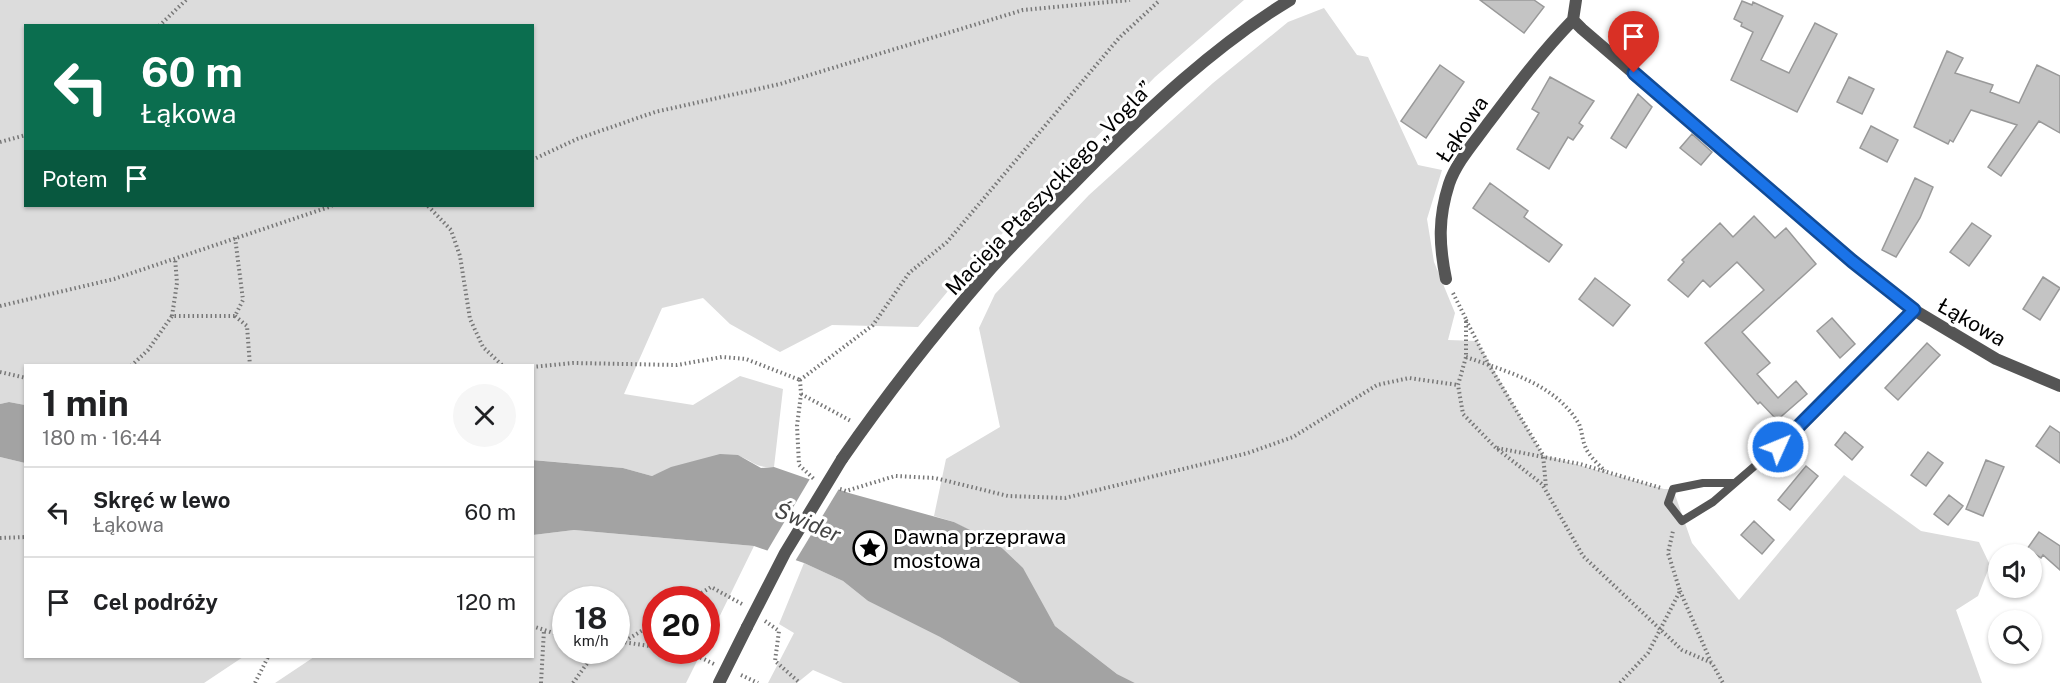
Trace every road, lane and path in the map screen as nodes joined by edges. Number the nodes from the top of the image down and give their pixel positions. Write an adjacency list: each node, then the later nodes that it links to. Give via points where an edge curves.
1 (186, 0): 7 (path)
2 (1130, 0): 10 (path, via 1023,10 780,84 656,112)
3 (1160, 0): 29 (path, via 1119,38 947,242 909,273 873,325)
4 (1290, 0): 55 (street, Macieja Ptaszyckiego „Vogla”, bridge, via 1163,97 988,271 926,345 842,459 785,553)
5 (1576, 0): 6 (street)
6 (1573, 20): 15 (street, Łąkowa, via 1506,99 1450,182 1439,244); 17 (street, Łąkowa)
7 (161, 24)
8 (24, 136): 9 (path)
9 (0, 142)
10 (534, 159)
11 (329, 207): 13 (path)
12 (431, 207): 24 (path, via 451,230 460,256 470,319 483,346)
13 (235, 237): 14 (path); 19 (path, via 243,300)
14 (175, 258): 16 (path, via 114,279); 18 (path, via 177,283)
15 (1446, 279): 20 (path)
16 (0, 306)
17 (1914, 310): 31 (street, Łąkowa, via 1996,359); 37 (lane, via 1792,434)
18 (172, 315): 19 (path); 22 (path)
19 (236, 316): 23 (path, via 247,326)
20 (1466, 319): 21 (path); 25 (path)
21 (1466, 357): 25 (path); 30 (path)
22 (133, 364)
23 (250, 364)
24 (501, 364)
25 (1489, 365): 34 (path); 35 (path, via 1516,374 1568,407 1580,426 1585,449)
26 (534, 367): 29 (path, via 573,363 677,364 722,357 747,359)
27 (0, 372): 28 (path)
28 (24, 378)
29 (800, 380): 32 (path, via 801,394)
30 (1458, 385): 33 (path, via 1463,414); 36 (path, via 1409,378 1377,385 1293,437 1248,453 1065,498 1008,496 935,478)
31 (2060, 386)
32 (854, 423)
33 (1496, 448): 34 (path); 39 (path)
34 (1543, 455): 35 (path); 39 (path)
35 (1605, 471): 38 (path)
36 (895, 476)
37 (1735, 483): 38 (lane, via 1703,483); 40 (lane)
38 (1674, 489): 40 (lane, via 1668,503)
39 (1546, 490): 45 (path, via 1583,556)
40 (1682, 521): 43 (path, via 1673,531 1668,553)
41 (24, 537): 42 (path)
42 (0, 538)
43 (1680, 591): 45 (path); 49 (path)
44 (534, 627): 46 (path)
45 (1659, 628): 49 (path, via 1682,650); 57 (path, via 1648,653)
46 (544, 630): 47 (path); 53 (path)
47 (552, 633)
48 (268, 658): 52 (path)
49 (1712, 663): 58 (path)
50 (587, 664): 54 (path)
51 (737, 673): 56 (path)
52 (255, 683)
53 (541, 683)
54 (573, 683)
55 (720, 683)
56 (758, 683)
57 (1620, 683)
58 (1723, 683)

